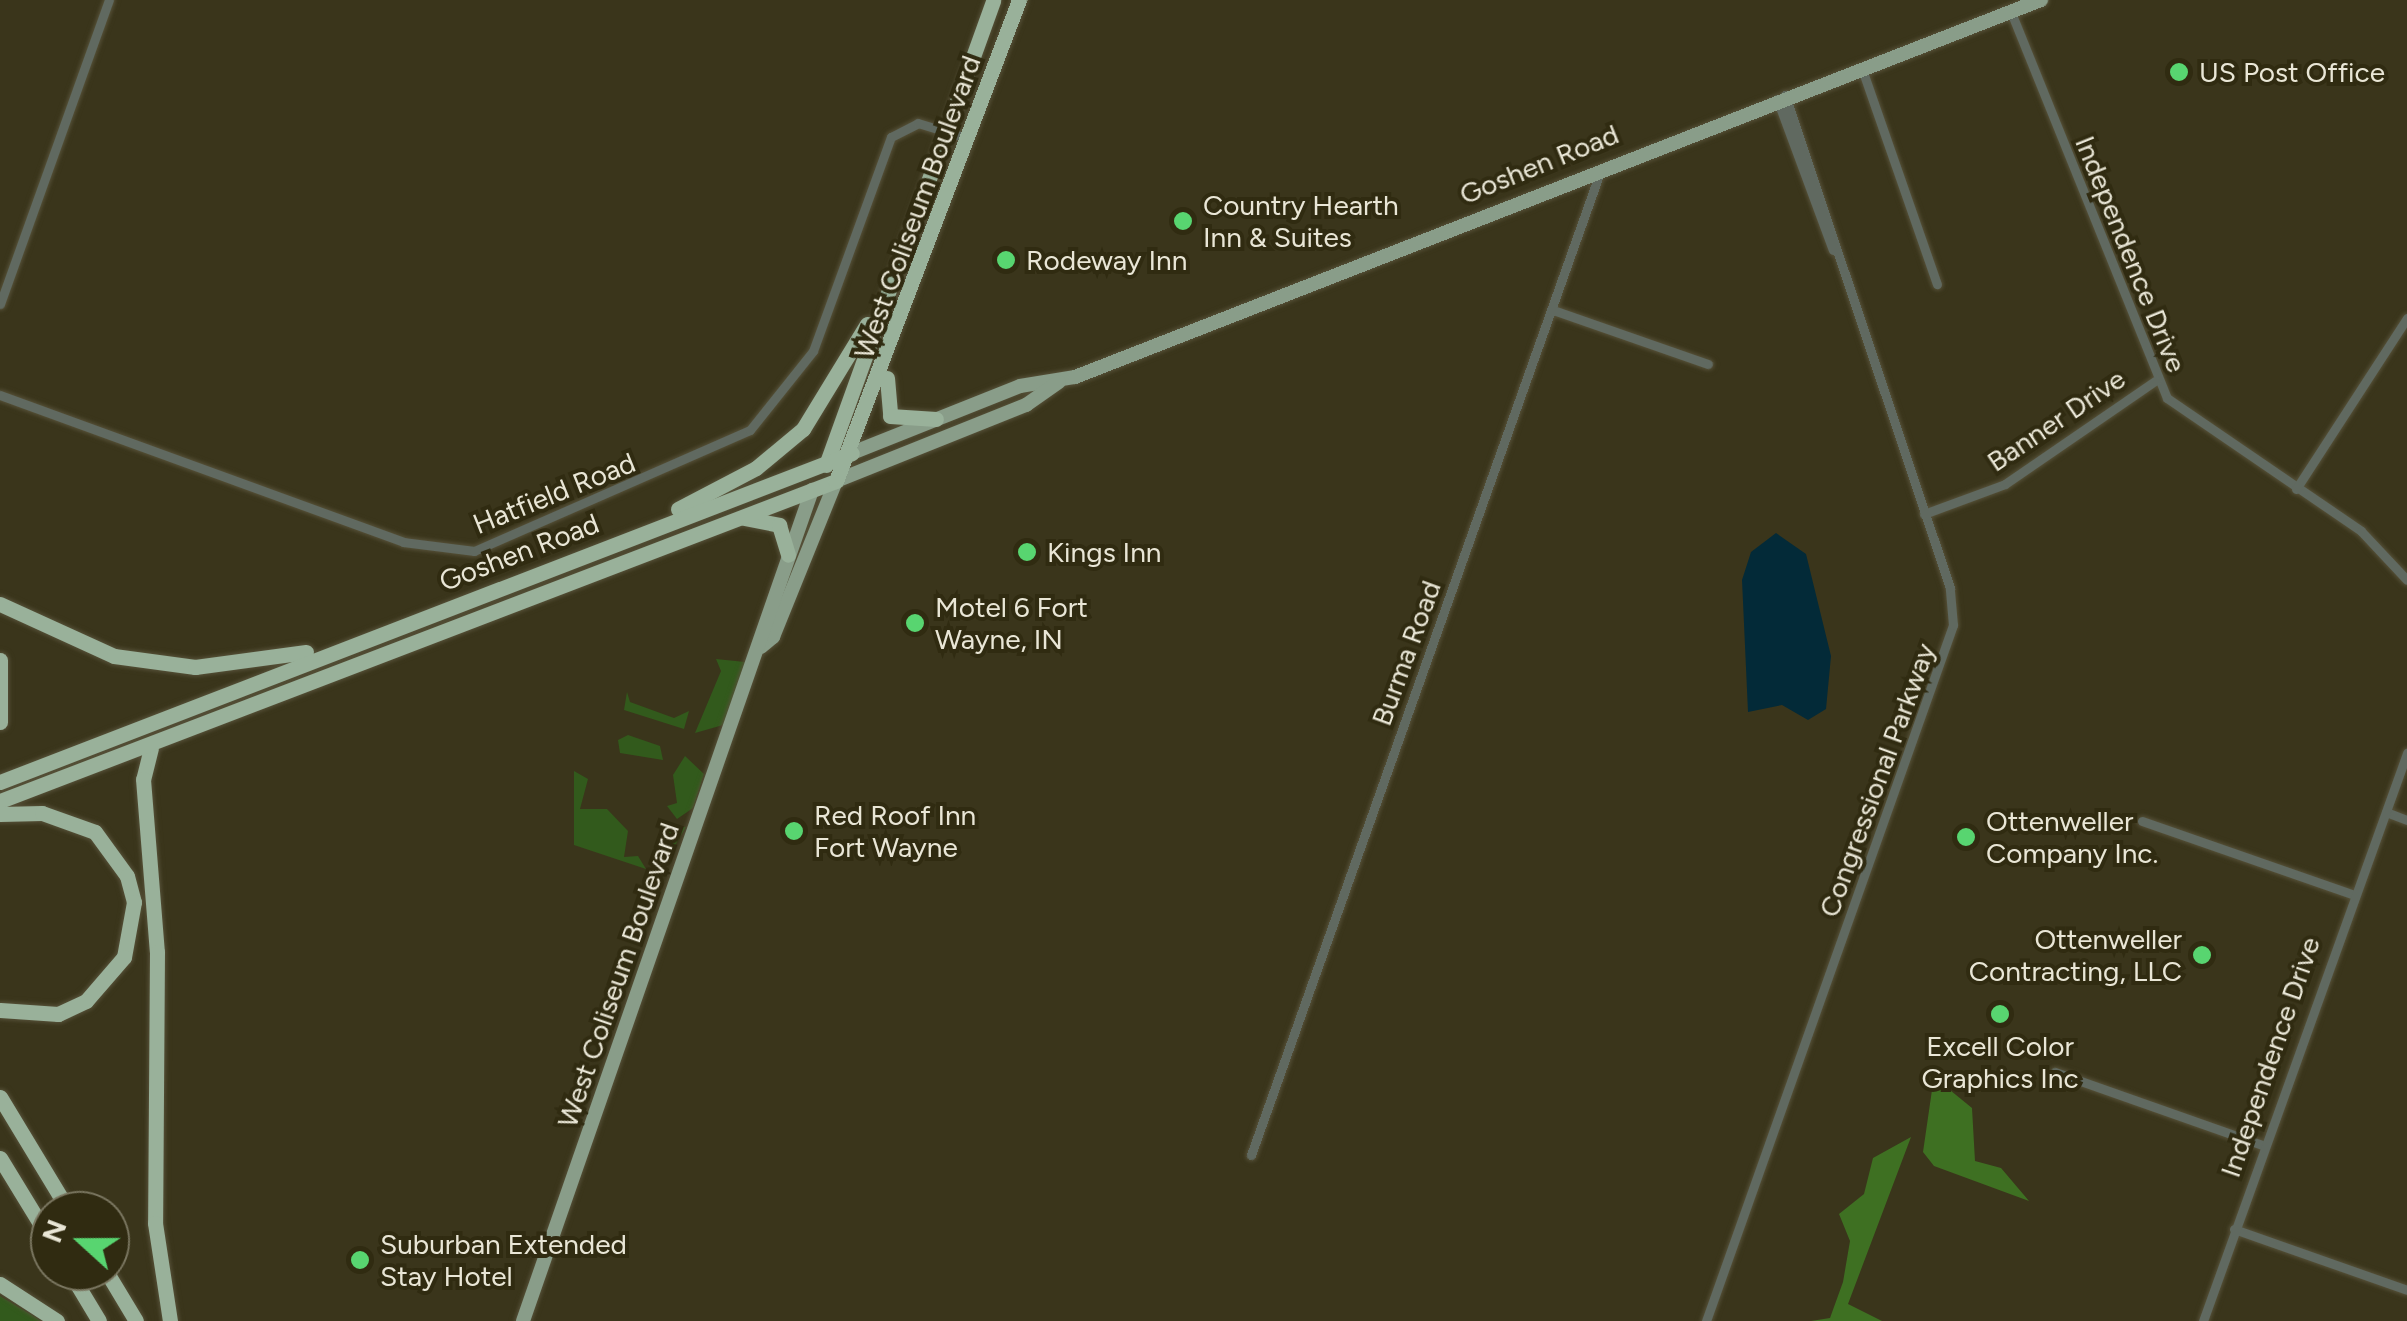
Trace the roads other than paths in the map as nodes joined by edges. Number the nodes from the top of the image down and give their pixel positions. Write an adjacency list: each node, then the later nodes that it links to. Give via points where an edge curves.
1 (108, 0): 13 (street)
2 (994, 0): 8 (highway, West Coliseum Boulevard)
3 (1019, 0): 9 (highway, West Coliseum Boulevard)
4 (2040, 0): 5 (main road, Goshen Road)
5 (2011, 12): 6 (main road, Goshen Road); 18 (street, Independence Drive)
6 (1862, 68): 7 (main road, Goshen Road); 12 (street)
7 (1781, 97): 10 (main road, Goshen Road); 27 (street, Congressional Parkway)
8 (944, 130): 9 (street); 11 (highway, West Coliseum Boulevard); 20 (street, Hatfield Road, via 909,123 886,144 813,351 768,414 721,449 474,551 403,542)
9 (970, 140): 16 (highway, West Coliseum Boulevard)
10 (1602, 165): 14 (street, Burma Road); 19 (main road, Goshen Road)
11 (896, 262): 23 (highway, West Coliseum Boulevard); 29 (highway, via 804,428 756,468)
12 (1938, 284)
13 (0, 304)
14 (1553, 310): 17 (street); 50 (street, Burma Road)
15 (2407, 318): 25 (street)
16 (889, 356): 21 (highway, via 890,416); 22 (highway, West Coliseum Boulevard)
17 (1708, 364)
18 (2155, 380): 25 (street, Independence Drive, via 2186,416); 27 (street, Banner Drive, via 2005,484)
19 (1059, 382): 21 (main road, Goshen Road, via 1020,386); 24 (main road, Goshen Road, via 1026,404)
20 (0, 395)
21 (936, 419): 22 (main road, Goshen Road)
22 (852, 453): 23 (highway, Goshen Road); 24 (highway, West Coliseum Boulevard)
23 (829, 460): 26 (highway, West Coliseum Boulevard); 29 (highway, Goshen Road)
24 (836, 481): 26 (highway); 34 (main road, West Coliseum Boulevard, via 773,637)
25 (2296, 489): 31 (street, Independence Drive, via 2386,551)
26 (812, 490): 28 (highway); 30 (main road, West Coliseum Boulevard)
27 (1924, 514): 64 (street, Congressional Parkway, via 1950,588 1946,660)
28 (740, 517): 30 (highway, via 780,525); 37 (highway)
29 (620, 540): 33 (highway, Goshen Road)
30 (788, 555): 34 (main road, West Coliseum Boulevard)
31 (2407, 580)
32 (0, 604): 33 (highway, via 114,656 195,667 269,662)
33 (373, 634): 39 (highway, Goshen Road)
34 (761, 647): 63 (main road, West Coliseum Boulevard)
35 (0, 660): 36 (highway)
36 (0, 722)
37 (150, 748): 40 (highway); 62 (highway, via 143,779 157,952 155,1223)
38 (2407, 753): 41 (street, Independence Drive)
39 (0, 782)
40 (0, 802)
41 (2386, 812): 44 (street); 45 (street, Independence Drive)
42 (0, 814): 46 (highway, via 42,813 95,832 128,876 134,902 124,957 86,1000 58,1014)
43 (2142, 820): 45 (street)
44 (2407, 820)
45 (2352, 894): 49 (street, Independence Drive)
46 (0, 1010)
47 (2054, 1072): 49 (street)
48 (0, 1097): 52 (highway)
49 (2262, 1145): 54 (street, Independence Drive)
50 (1251, 1155)
51 (0, 1158): 53 (highway)
52 (57, 1191)
53 (30, 1207)
54 (2234, 1229): 56 (street); 65 (street, Independence Drive)
55 (0, 1284): 59 (highway)
56 (2407, 1290)
57 (81, 1291): 60 (highway)
58 (118, 1291): 61 (highway)
59 (56, 1321)
60 (99, 1321)
61 (136, 1321)
62 (170, 1321)
63 (523, 1321)
64 (1706, 1321)
65 (2202, 1321)

